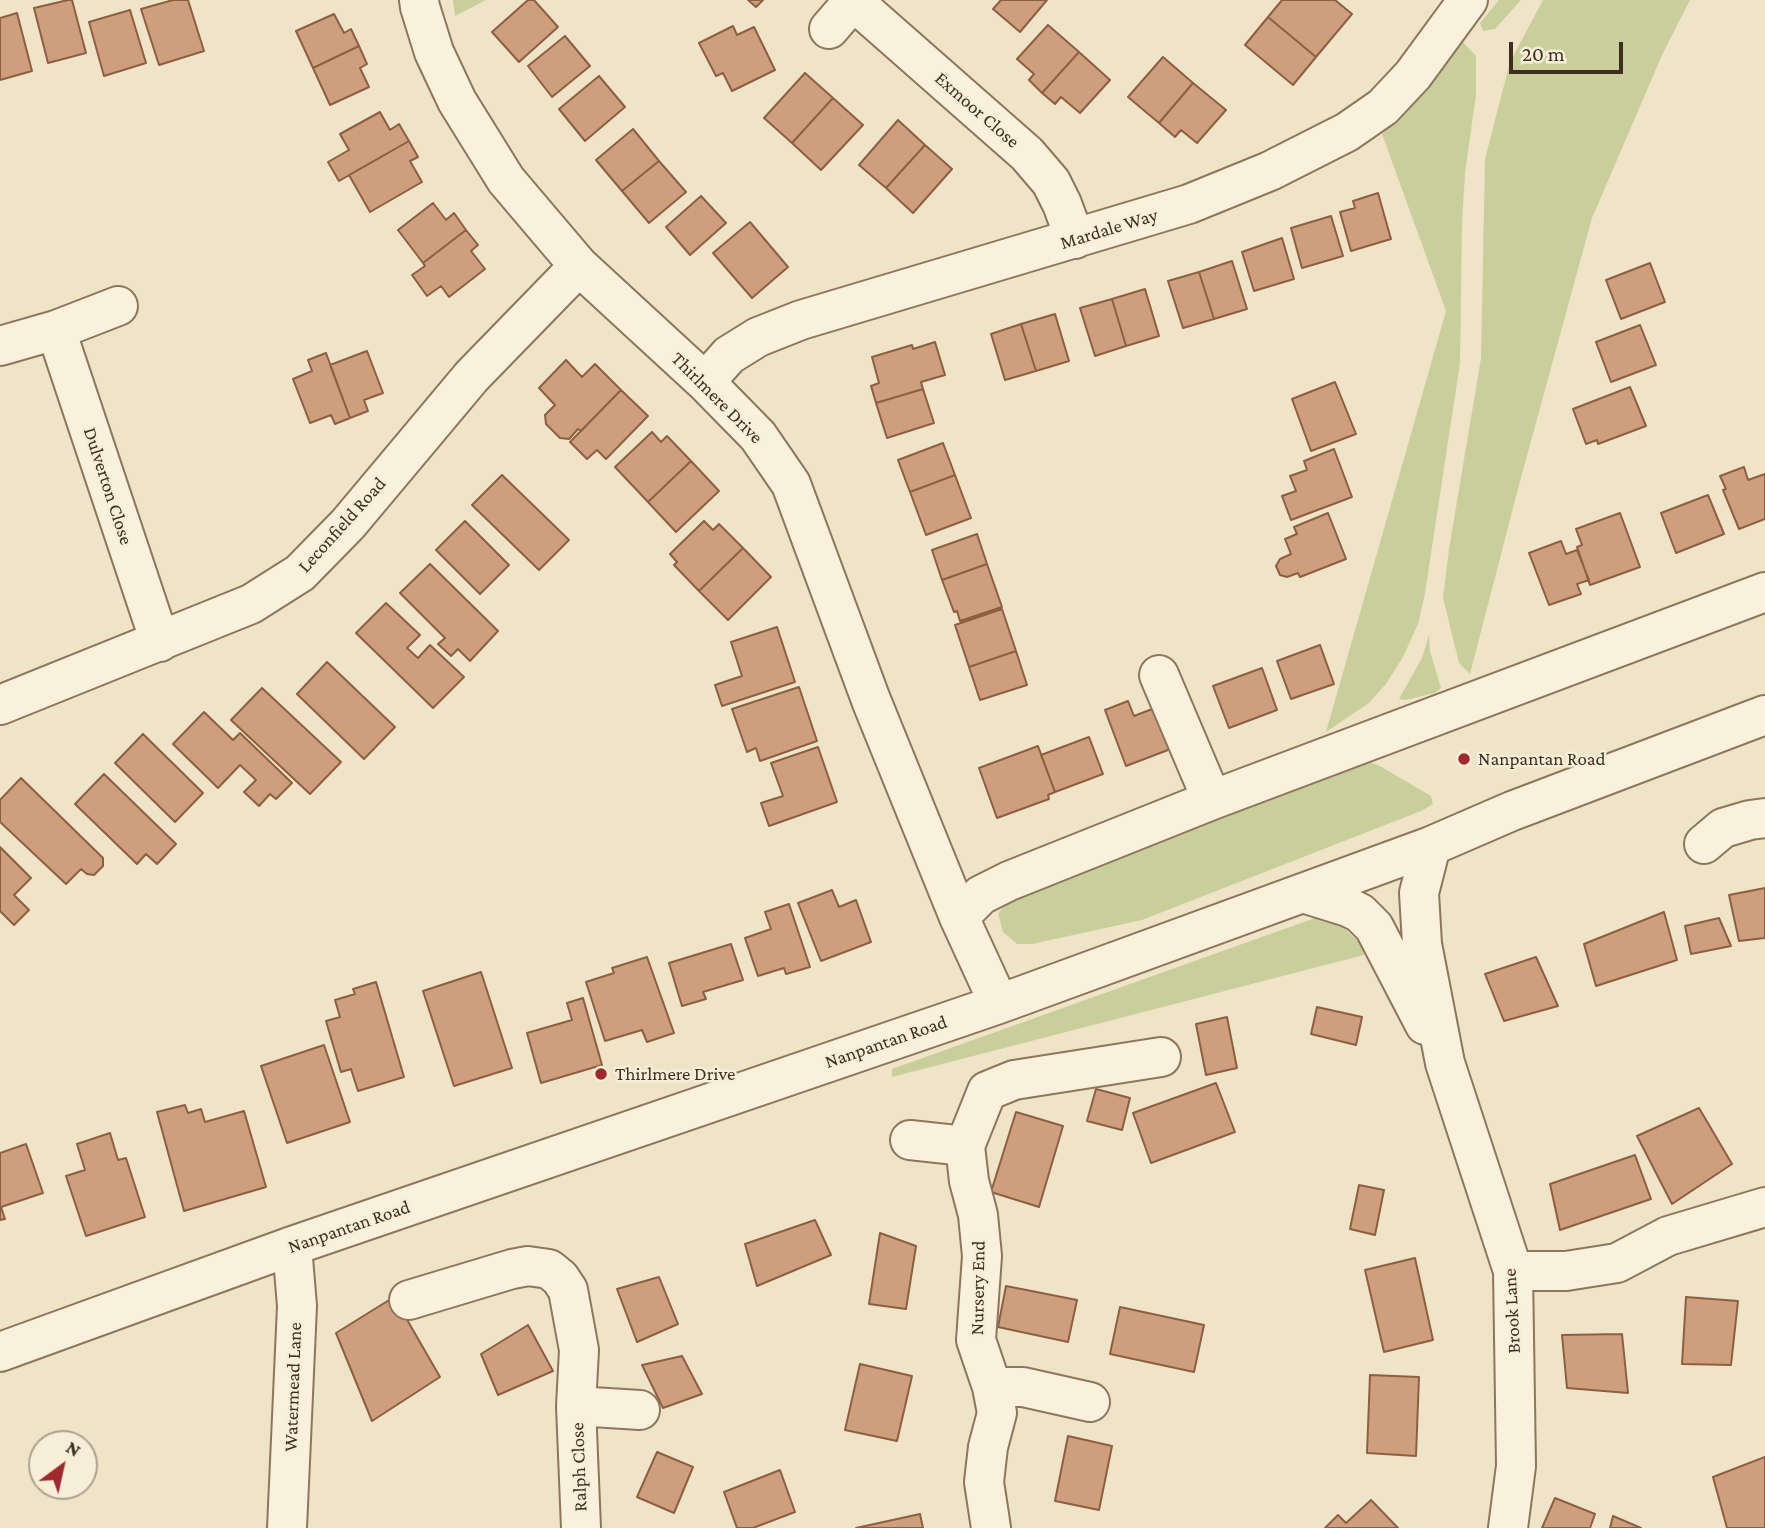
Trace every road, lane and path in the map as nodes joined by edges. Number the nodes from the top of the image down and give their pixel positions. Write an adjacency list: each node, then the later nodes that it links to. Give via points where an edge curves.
1 (419, 0): 6 (street, Thirlmere Drive, via 434,52 457,101 506,180)
2 (853, 0): 4 (street, Exmoor Close); 5 (street, Exmoor Close, via 1027,154 1051,182)
3 (1455, 5): 5 (street, Mardale Way, via 1413,75 1382,107 1347,132 1270,171 1189,204)
4 (829, 29)
5 (1075, 239): 10 (street, Mardale Way, via 801,320 729,355)
6 (579, 266): 10 (street, Thirlmere Drive); 12 (street, Leconfield Road, via 472,376 348,524 300,573 251,604)
7 (118, 306): 8 (street)
8 (56, 330): 9 (street); 12 (street, Dulverton Close)
9 (0, 346)
10 (705, 382): 21 (street, Thirlmere Drive, via 758,436 791,484 871,700)
11 (1765, 592): 16 (street)
12 (160, 642): 14 (street, Leconfield Road)
13 (1159, 675): 16 (street)
14 (0, 705)
15 (1765, 715): 19 (street, Nanpantan Road)
16 (1212, 800): 21 (street, via 1009,881 981,895)
17 (1765, 818): 18 (street, via 1723,828)
18 (1704, 844)
19 (1431, 846): 20 (street, Nanpantan Road); 24 (street, Brook Lane, via 1419,893 1422,944)
20 (1303, 893): 22 (street, Nanpantan Road); 24 (street, Brook Lane, via 1348,906 1374,928)
21 (959, 917): 22 (street, Thirlmere Drive)
22 (999, 1003): 28 (street, Nanpantan Road)
23 (1161, 1057): 26 (street, Nursery End, via 1014,1080 987,1091)
24 (1445, 1063): 29 (street, Brook Lane)
25 (910, 1140): 26 (street)
26 (965, 1146): 32 (street, Nursery End, via 982,1256 976,1340)
27 (1765, 1207): 29 (street, via 1668,1237 1616,1263 1566,1271)
28 (292, 1246): 31 (street, Nanpantan Road); 36 (street, Watermead Lane, via 297,1306)
29 (1513, 1271): 39 (street, Brook Lane, via 1516,1465)
30 (409, 1300): 34 (street, Ralph Close, via 512,1269 549,1269 568,1290 579,1350)
31 (0, 1352)
32 (992, 1387): 33 (street, via 1023,1387); 38 (street, Nursery End, via 997,1413 984,1482)
33 (1090, 1402)
34 (576, 1406): 35 (street, Ralph Close); 37 (street, Ralph Close)
35 (640, 1410)
36 (287, 1528)
37 (581, 1528)
38 (990, 1528)
39 (1508, 1528)

